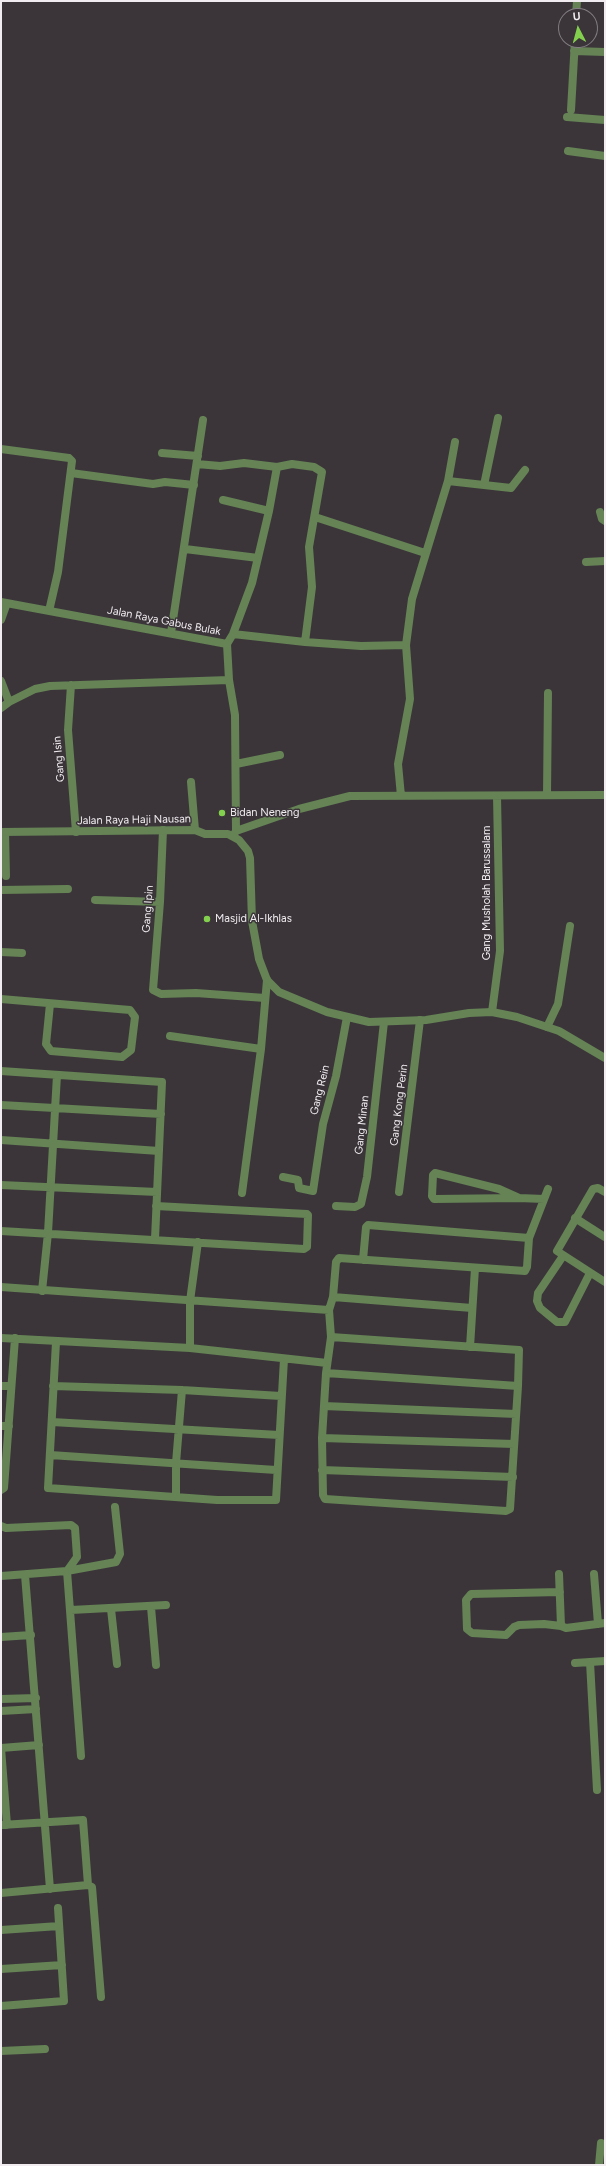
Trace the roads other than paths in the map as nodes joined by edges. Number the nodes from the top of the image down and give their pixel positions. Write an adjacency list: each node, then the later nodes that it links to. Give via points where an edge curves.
1 (574, 48): 2 (street)
2 (574, 51): 3 (street); 4 (street, via 569,114)
3 (605, 52)
4 (605, 120)
5 (568, 151): 6 (street)
6 (605, 156)
7 (498, 418): 18 (street)
8 (203, 420): 12 (street)
9 (455, 442): 16 (street)
10 (1, 449): 15 (street, via 69,458 72,461)
11 (162, 453): 12 (street)
12 (197, 460): 13 (street, via 220,466 244,463); 17 (street)
13 (277, 467): 20 (street); 22 (street, via 292,464 314,467 322,472)
14 (525, 470): 18 (street, via 513,487)
15 (71, 473): 17 (street, via 153,484 165,482); 30 (street, via 58,572)
16 (448, 481): 18 (street); 25 (street)
17 (194, 485): 24 (street)
18 (484, 485)
19 (223, 500): 20 (street)
20 (269, 511): 26 (street)
21 (600, 512): 23 (street)
22 (315, 517): 25 (street); 34 (street, via 309,547 312,587)
23 (605, 521)
24 (185, 549): 26 (street); 32 (street)
25 (425, 552): 36 (street, via 412,599)
26 (258, 558): 33 (street, via 252,583)
27 (605, 561): 28 (street)
28 (586, 562)
29 (4, 603): 30 (street, Jalan Raya Gabus Bulak); 31 (street)
30 (49, 611): 32 (street, Jalan Raya Gabus Bulak)
31 (1, 620)
32 (171, 633): 35 (street, Jalan Raya Gabus Bulak)
33 (233, 634): 34 (street); 35 (street)
34 (305, 642): 36 (street, via 361,646)
35 (227, 644): 37 (street, Jalan Raya Gabus Bulak)
36 (406, 645): 48 (street, via 410,699 398,764)
37 (229, 680): 39 (street); 44 (street, Jalan Raya Gabus Bulak, via 235,715)
38 (1, 682): 41 (street)
39 (71, 685): 41 (street, via 35,689); 53 (street, Gang Isin, via 68,730)
40 (548, 694): 46 (street)
41 (9, 702): 42 (street)
42 (1, 708)
43 (280, 755): 44 (street)
44 (236, 764): 54 (street, Jalan Raya Gabus Bulak)
45 (191, 782): 51 (street)
46 (547, 795): 47 (street); 49 (street)
47 (605, 795)
48 (401, 796): 49 (street); 54 (street, via 350,796 299,809)
49 (497, 796): 67 (street, Gang Musholah Barussalam, via 500,951)
50 (163, 830): 51 (street, Jalan Raya Haji Nausan); 53 (street, Jalan Raya Haji Nausan); 59 (street, Gang Ipin)
51 (195, 830): 54 (street, Jalan Raya Haji Nausan, via 205,834)
52 (3, 832): 53 (street, Jalan Raya Haji Nausan); 55 (street)
53 (76, 832)
54 (235, 833): 63 (street, via 250,858 255,941 261,968)
55 (6, 876)
56 (68, 889): 57 (street)
57 (1, 890)
58 (95, 900): 59 (street)
59 (160, 902): 64 (street, Gang Ipin, via 152,988 154,992)
60 (570, 926): 71 (street, via 558,1004)
61 (1, 952): 62 (street)
62 (22, 953)
63 (267, 980): 64 (street); 68 (street, via 279,992 315,1008)
64 (265, 998): 73 (street)
65 (1, 1000): 66 (street)
66 (50, 1004): 66 (street, via 130,1010 135,1018 131,1050 122,1057 51,1051 46,1044)
67 (492, 1012): 69 (street); 71 (street, via 517,1016)
68 (347, 1017): 70 (street, via 369,1022); 83 (street, Gang Rein, via 336,1076 323,1124 314,1191 299,1188 298,1180)
69 (420, 1020): 70 (street); 88 (street, Gang Kong Perin)
70 (384, 1022): 94 (street, Gang Minan, via 367,1177 361,1204 355,1207)
71 (548, 1027): 74 (street, via 578,1041)
72 (170, 1036): 73 (street)
73 (261, 1048): 90 (street)
74 (605, 1058)
75 (1, 1071): 76 (street)
76 (57, 1075): 78 (street); 79 (street, via 161,1081 164,1084)
77 (1, 1105): 78 (street)
78 (55, 1108): 79 (street); 81 (street)
79 (162, 1114): 82 (street)
80 (1, 1140): 81 (street)
81 (53, 1144): 82 (street); 85 (street)
82 (159, 1151): 87 (street)
83 (283, 1177)
84 (1, 1185): 85 (street)
85 (50, 1188): 87 (street); 97 (street)
86 (548, 1189): 92 (street)
87 (157, 1192): 93 (street)
88 (399, 1192)
89 (605, 1192): 95 (street, via 598,1188 593,1189)
90 (242, 1193)
91 (519, 1198): 91 (street, via 499,1189 435,1173 433,1175 434,1199); 92 (street)
92 (544, 1200): 99 (street)
93 (156, 1206): 100 (street); 101 (street, via 308,1215 307,1247 304,1249)
94 (336, 1206)
95 (575, 1218): 98 (street); 102 (street, via 557,1250)
96 (1, 1231): 97 (street)
97 (48, 1233): 100 (street); 108 (street)
98 (605, 1237)
99 (529, 1238): 103 (street, via 368,1225); 104 (street, via 525,1271)
100 (155, 1239): 101 (street)
101 (198, 1242): 110 (street)
102 (563, 1256): 105 (street); 105 (street, via 538,1293 540,1308 557,1322 565,1322)
103 (363, 1260): 104 (street); 109 (street, via 337,1260)
104 (475, 1268): 111 (street)
105 (590, 1273): 106 (street)
106 (605, 1282)
107 (1, 1287): 108 (street)
108 (42, 1291): 110 (street)
109 (333, 1297): 111 (street); 112 (street)
110 (190, 1301): 112 (street); 118 (street)
111 (472, 1308): 117 (street)
112 (329, 1310): 113 (street)
113 (331, 1336): 117 (street); 120 (street)
114 (1, 1338): 115 (street)
115 (15, 1338): 116 (street); 123 (street)
116 (56, 1342): 118 (street); 124 (street)
117 (470, 1347): 125 (street, via 519,1350)
118 (190, 1348): 119 (street)
119 (284, 1359): 120 (street); 127 (street)
120 (327, 1364): 121 (street)
121 (326, 1373): 125 (street); 128 (street)
122 (1, 1386): 123 (street)
123 (11, 1386): 131 (street)
124 (53, 1386): 126 (street); 130 (street)
125 (518, 1386): 129 (street)
126 (182, 1390): 127 (street); 132 (street)
127 (281, 1396): 133 (street)
128 (324, 1406): 129 (street); 134 (street)
129 (516, 1414): 135 (street)
130 (52, 1422): 132 (street); 136 (street)
131 (5, 1426): 138 (street)
132 (180, 1429): 133 (street); 137 (street)
133 (279, 1435): 139 (street)
134 (322, 1438): 135 (street); 140 (street)
135 (514, 1444): 141 (street)
136 (50, 1455): 137 (street); 143 (street, via 48,1488)
137 (176, 1464): 139 (street); 143 (street)
138 (3, 1466): 142 (street, via 4,1488)
139 (276, 1470): 143 (street, via 276,1500 217,1500)
140 (322, 1470): 141 (street); 141 (street, via 325,1498 506,1511 510,1510 511,1506)
141 (513, 1477)
142 (1, 1490)
143 (176, 1496)
144 (115, 1507): 146 (street, via 119,1559 116,1562)
145 (1, 1526): 146 (street, via 75,1528 77,1557)
146 (67, 1571): 147 (street); 155 (street)
147 (25, 1574): 150 (street); 158 (street)
148 (559, 1574): 151 (street)
149 (594, 1574): 156 (street)
150 (1, 1576)
151 (560, 1592): 157 (street); 157 (street, via 471,1594 466,1600 467,1629 472,1633 506,1635 520,1625)
152 (166, 1605): 153 (street)
153 (151, 1607): 154 (street); 164 (street)
154 (111, 1609): 155 (street); 163 (street)
155 (71, 1610): 171 (street)
156 (601, 1624): 157 (street, via 566,1628)
157 (561, 1626)
158 (31, 1635): 159 (street); 165 (street)
159 (1, 1637)
160 (605, 1661): 161 (street)
161 (590, 1662): 162 (street); 172 (street)
162 (575, 1663)
163 (117, 1664)
164 (156, 1664)
165 (36, 1698): 166 (street); 167 (street)
166 (1, 1699)
167 (36, 1709): 168 (street); 169 (street)
168 (1, 1712)
169 (39, 1745): 170 (street); 173 (street)
170 (1, 1748): 174 (street)
171 (81, 1756)
172 (597, 1790)
173 (45, 1823): 174 (street); 175 (street, via 83,1820); 176 (street)
174 (4, 1825)
175 (88, 1885): 176 (street); 183 (street, via 92,1887)
176 (50, 1889): 177 (street)
177 (1, 1893)
178 (58, 1908): 179 (street)
179 (59, 1926): 180 (street); 181 (street)
180 (1, 1930)
181 (62, 1965): 182 (street); 184 (street, via 63,2002)
182 (1, 1969)
183 (101, 1997)
184 (1, 2006)
185 (44, 2049): 186 (street)
186 (1, 2051)
187 (601, 2143): 188 (street)
188 (599, 2165)

